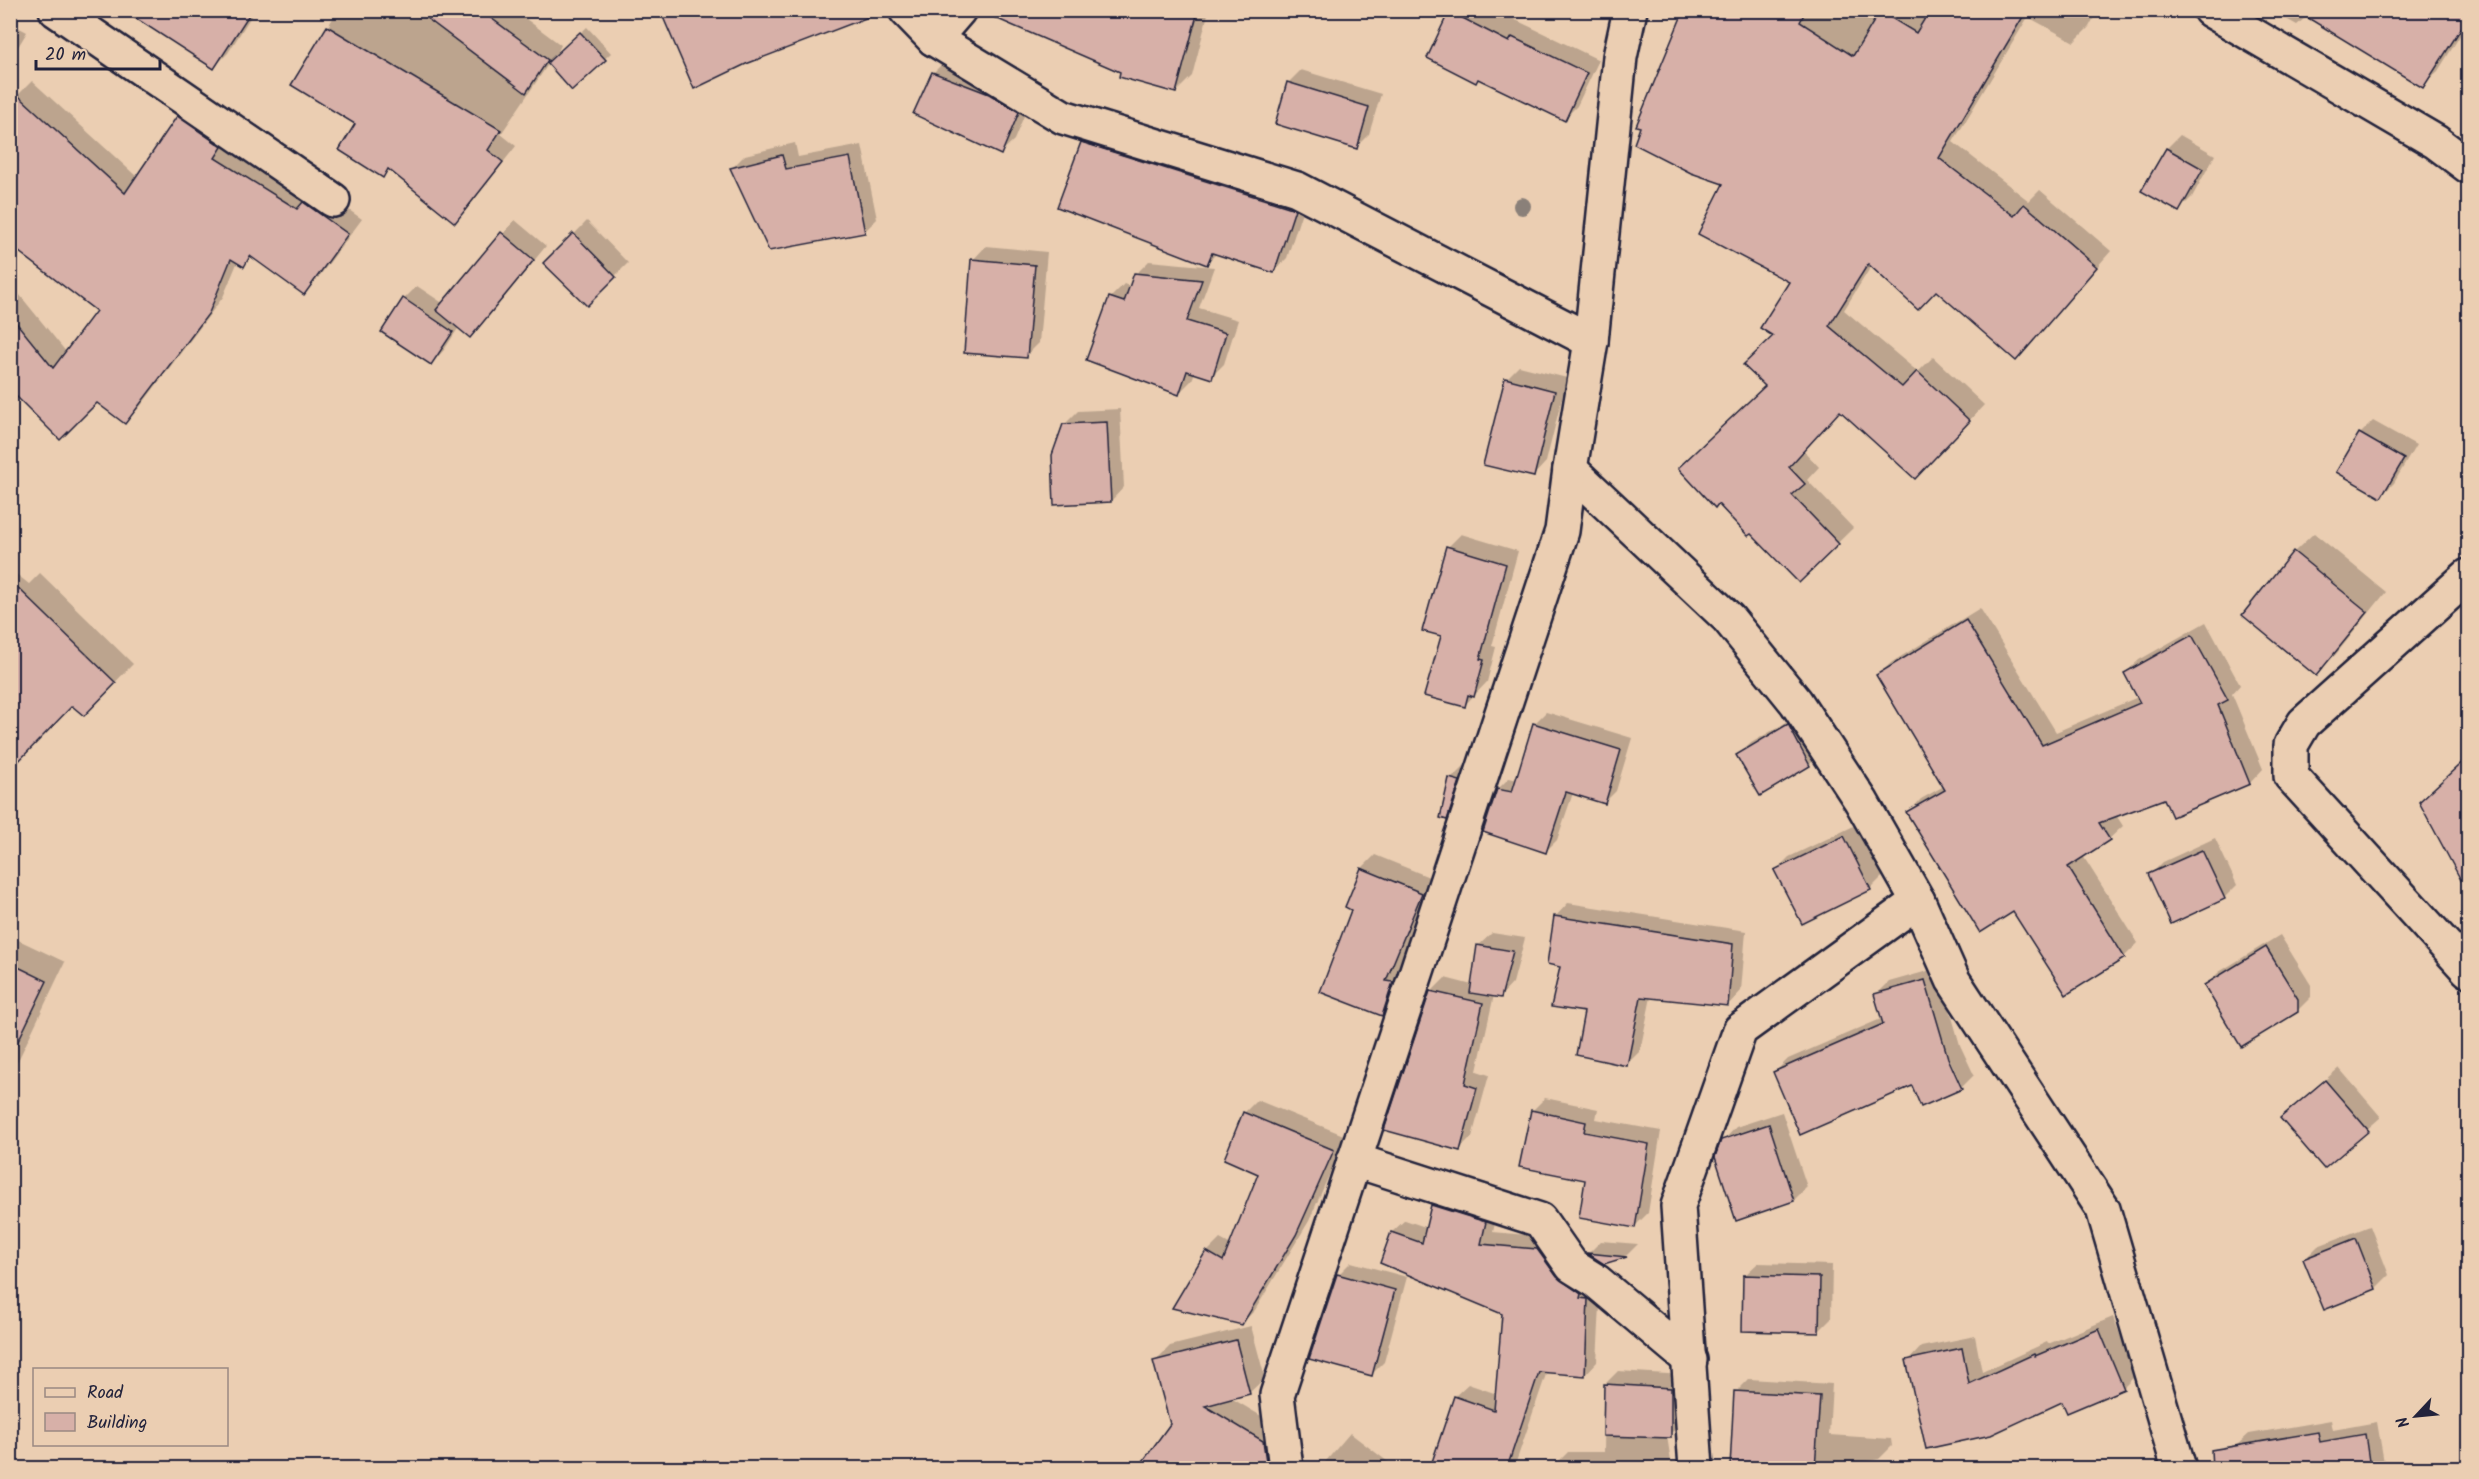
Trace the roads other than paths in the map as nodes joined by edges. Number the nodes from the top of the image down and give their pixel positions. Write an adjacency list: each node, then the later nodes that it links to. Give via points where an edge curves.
1 (56, 10): 8 (street)
2 (906, 10): 6 (street)
3 (959, 10): 6 (street)
4 (1630, 10): 9 (street, via 1620,57)
5 (2210, 10): 7 (street, via 2436,142)
6 (934, 39): 9 (street, via 1063,117 1297,189)
7 (2469, 166)
8 (333, 200)
9 (1591, 341): 10 (street)
10 (1570, 469): 12 (street, via 1728,618 1797,702 1861,801); 14 (street, via 1562,531)
11 (2469, 576): 13 (street, via 2304,723 2291,746 2291,776)
12 (1918, 901): 15 (street, via 1740,1030 1678,1206); 18 (street, via 1953,980 2103,1209)
13 (2469, 970)
14 (1354, 1160): 15 (street, via 1540,1220 1572,1266 1596,1281); 16 (street, via 1277,1395)
15 (1690, 1360): 17 (street)
16 (1286, 1468)
17 (1696, 1468)
18 (2179, 1468)

